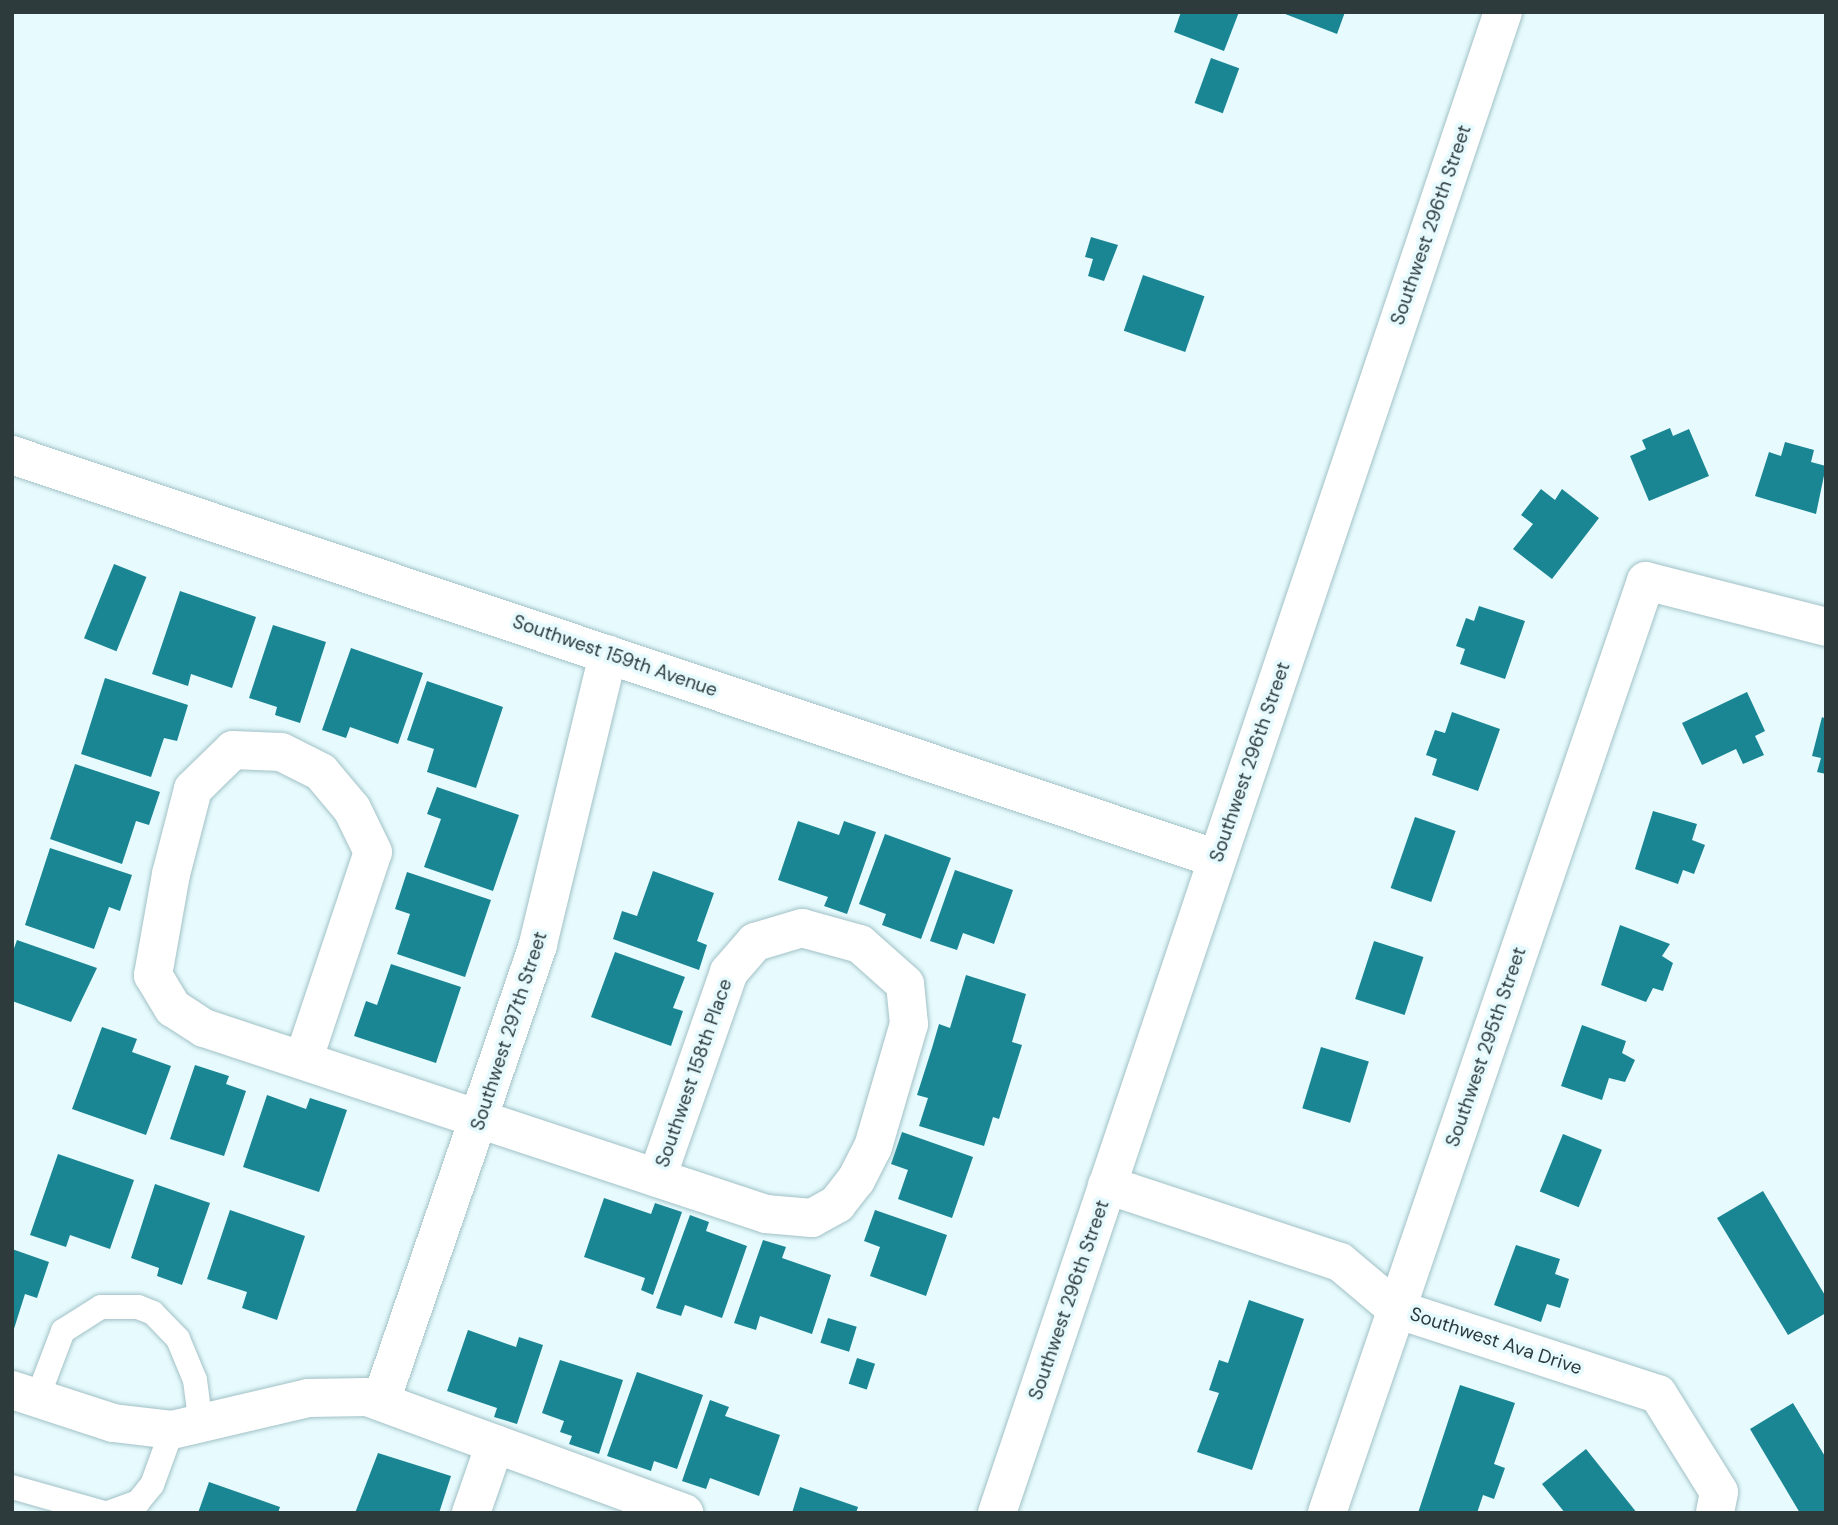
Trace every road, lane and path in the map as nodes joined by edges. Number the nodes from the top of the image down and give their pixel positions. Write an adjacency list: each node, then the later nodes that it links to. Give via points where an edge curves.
1 (1503, 12): 5 (street, Southwest 296th Street)
2 (12, 455): 4 (street, Southwest 159th Avenue)
3 (1826, 627): 10 (street, Southwest 295th Street, via 1646,581)
4 (608, 654): 5 (street, Southwest 159th Avenue); 7 (street, Southwest 297th Street, via 538,944)
5 (1217, 859): 9 (street, Southwest 296th Street)
6 (304, 1058): 6 (street, Southwest 158th Place, via 204,1028 173,1008 153,975 171,874 193,789 233,750 281,752 321,772 352,809 373,852); 7 (street, Southwest 158th Place)
7 (481, 1119): 8 (street, Southwest 158th Place); 12 (street, Southwest 297th Street)
8 (657, 1178): 8 (street, Southwest 158th Place, via 729,972 755,942 802,928 860,944 905,984 909,1024 873,1147 856,1180 836,1204 812,1218 766,1214)
9 (1108, 1185): 10 (street, Southwest Ava Drive, via 1340,1262); 19 (street, Southwest 296th Street)
10 (1396, 1309): 20 (street, Southwest 295th Street); 21 (street, Southwest Ava Drive, via 1658,1394 1719,1492)
11 (25, 1394): 13 (street, via 113,1423); 13 (lane, via 63,1331 101,1307 138,1307 153,1313 178,1339 195,1380)
12 (381, 1401): 13 (street, via 338,1395 308,1398); 14 (street)
13 (187, 1428): 16 (lane, via 138,1502)
14 (495, 1444): 17 (street); 18 (street)
15 (12, 1488): 16 (lane)
16 (106, 1513)
17 (471, 1513)
18 (684, 1513)
19 (997, 1513)
20 (1327, 1513)
21 (1715, 1513)

